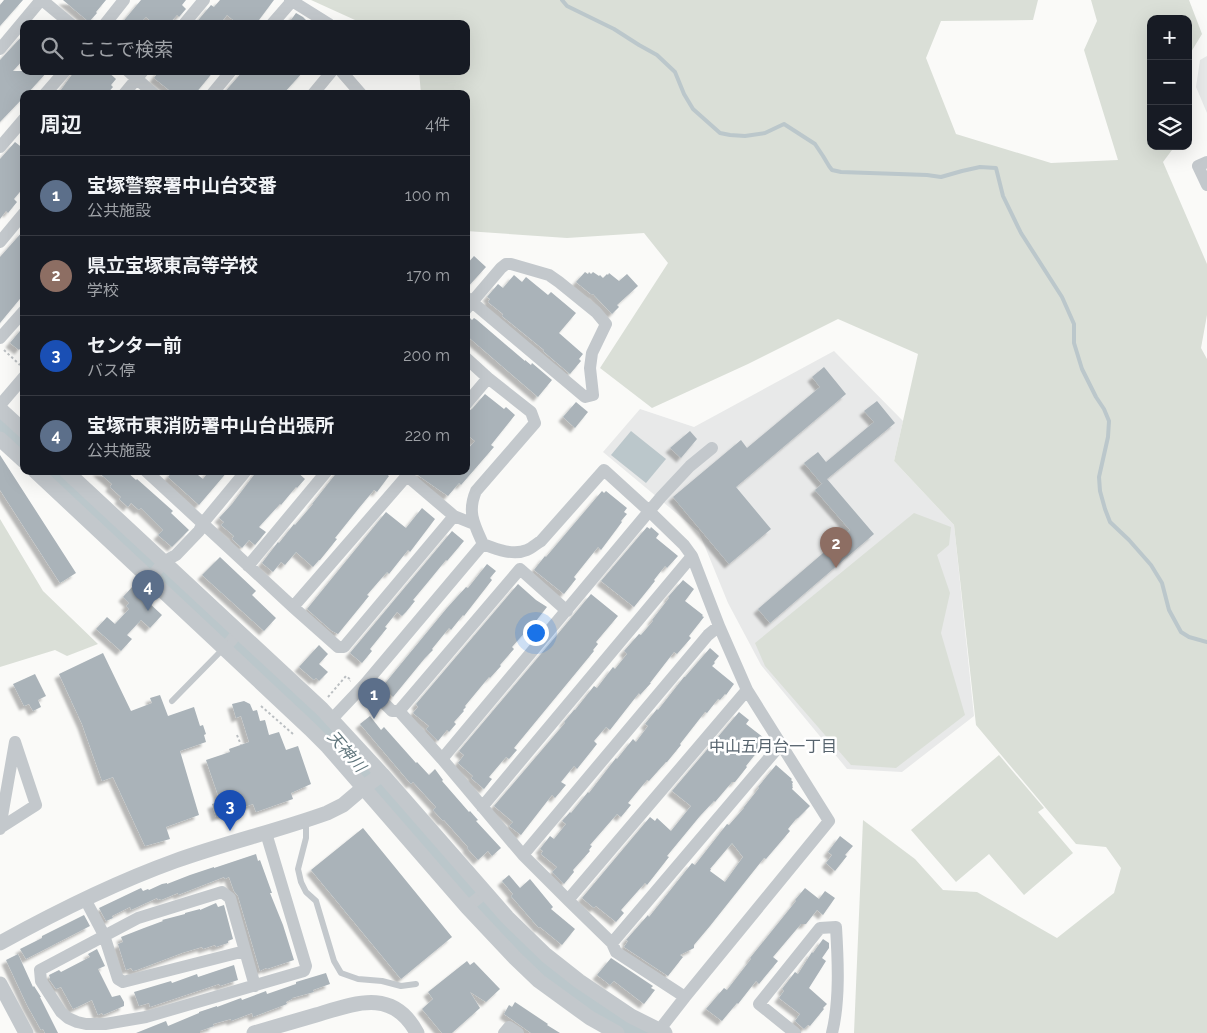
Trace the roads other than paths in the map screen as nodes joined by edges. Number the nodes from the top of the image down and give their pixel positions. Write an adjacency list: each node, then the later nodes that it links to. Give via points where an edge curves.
1 (42, 0): 5 (street); 6 (street)
2 (124, 0): 7 (street)
3 (204, 0): 8 (street)
4 (291, 0): 9 (street); 10 (street)
5 (25, 20)
6 (66, 20)
7 (107, 20)
8 (187, 20)
9 (275, 20)
10 (323, 20)
11 (20, 26): 12 (street)
12 (0, 49)
13 (62, 75): 19 (street)
14 (135, 75): 20 (street)
15 (137, 75): 21 (street)
16 (228, 75): 22 (street)
17 (329, 75): 23 (street)
18 (344, 75): 24 (street)
19 (48, 90)
20 (126, 90)
21 (150, 90)
22 (215, 90)
23 (316, 90)
24 (358, 90)
25 (20, 124): 26 (street)
26 (0, 147)
27 (1207, 162): 28 (street, via 1198,166)
28 (1207, 185)
29 (20, 218): 30 (street)
30 (0, 242)
31 (470, 301): 32 (street, via 506,264 549,275 559,282 606,324 592,353 593,395 586,397)
32 (470, 305)
33 (20, 316): 34 (street)
34 (0, 338)
35 (470, 362): 36 (street)
36 (488, 378): 38 (street); 55 (street, via 531,412 535,423 476,491 471,511)
37 (20, 382): 39 (street)
38 (470, 399)
39 (0, 405)
40 (0, 409): 41 (street)
41 (20, 427)
42 (0, 439): 44 (street)
43 (712, 448): 52 (street, via 690,466)
44 (20, 457)
45 (39, 475): 60 (street)
46 (70, 475): 58 (street)
47 (155, 475): 54 (street)
48 (243, 475): 54 (street)
49 (324, 475): 59 (street)
50 (408, 475): 61 (street)
51 (410, 475): 53 (street)
52 (649, 511): 56 (street, via 604,470 541,541 528,550 510,552); 57 (street, via 684,544); 62 (street)
53 (454, 516): 55 (street); 61 (street, via 344,647 338,647)
54 (203, 523): 58 (street, via 176,555); 59 (street)
55 (474, 524): 56 (street)
56 (484, 544): 65 (street)
57 (692, 556): 63 (street); 73 (street)
58 (165, 561): 60 (street); 64 (street)
59 (248, 566): 61 (street)
60 (149, 579): 64 (street)
61 (293, 607)
62 (567, 610): 68 (street, via 520,569); 71 (street)
63 (719, 626): 66 (street); 77 (street)
64 (232, 639): 67 (lane); 69 (street); 72 (street, via 310,729)
65 (365, 684): 68 (street, via 392,711); 69 (street)
66 (747, 690): 70 (street); 80 (street)
67 (172, 701)
68 (399, 712): 71 (street)
69 (332, 719): 72 (street)
70 (781, 744): 83 (street); 89 (street, via 829,821)
71 (442, 759): 73 (street)
72 (373, 781): 74 (street, via 335,809); 78 (street); 81 (street)
73 (482, 807): 77 (street)
74 (306, 821): 76 (street); 87 (lane, via 306,838 298,869 306,892 316,901 334,961 341,973 401,986)
75 (0, 829): 75 (street, via 12,761 15,742 36,805)
76 (266, 833): 79 (street, via 177,861); 88 (street, via 306,966 304,971)
77 (523, 854): 80 (street)
78 (486, 892): 81 (street); 90 (street, via 546,955 578,981)
79 (85, 899): 82 (street); 84 (street)
80 (568, 900): 83 (street)
81 (467, 907): 96 (street, via 539,981)
82 (104, 936): 85 (street, via 118,979 123,982); 85 (street, via 138,918 222,892 230,898); 88 (street, via 40,970 41,981 61,1012 77,1022 104,1024 146,1018)
83 (612, 942): 89 (street, via 616,952)
84 (0, 943)
85 (245, 951): 88 (street)
86 (0, 984): 91 (street)
87 (416, 984)
88 (255, 986)
89 (685, 997): 90 (street)
90 (660, 1032)
91 (26, 1033)
92 (254, 1033): 93 (street, via 348,1005 378,1002 403,1014)
93 (417, 1033)
94 (504, 1033): 95 (street, via 509,1027)
95 (518, 1033)
96 (617, 1033)
97 (795, 1033): 98 (street, via 759,1004 820,928 836,927 838,956)
98 (832, 1033)

